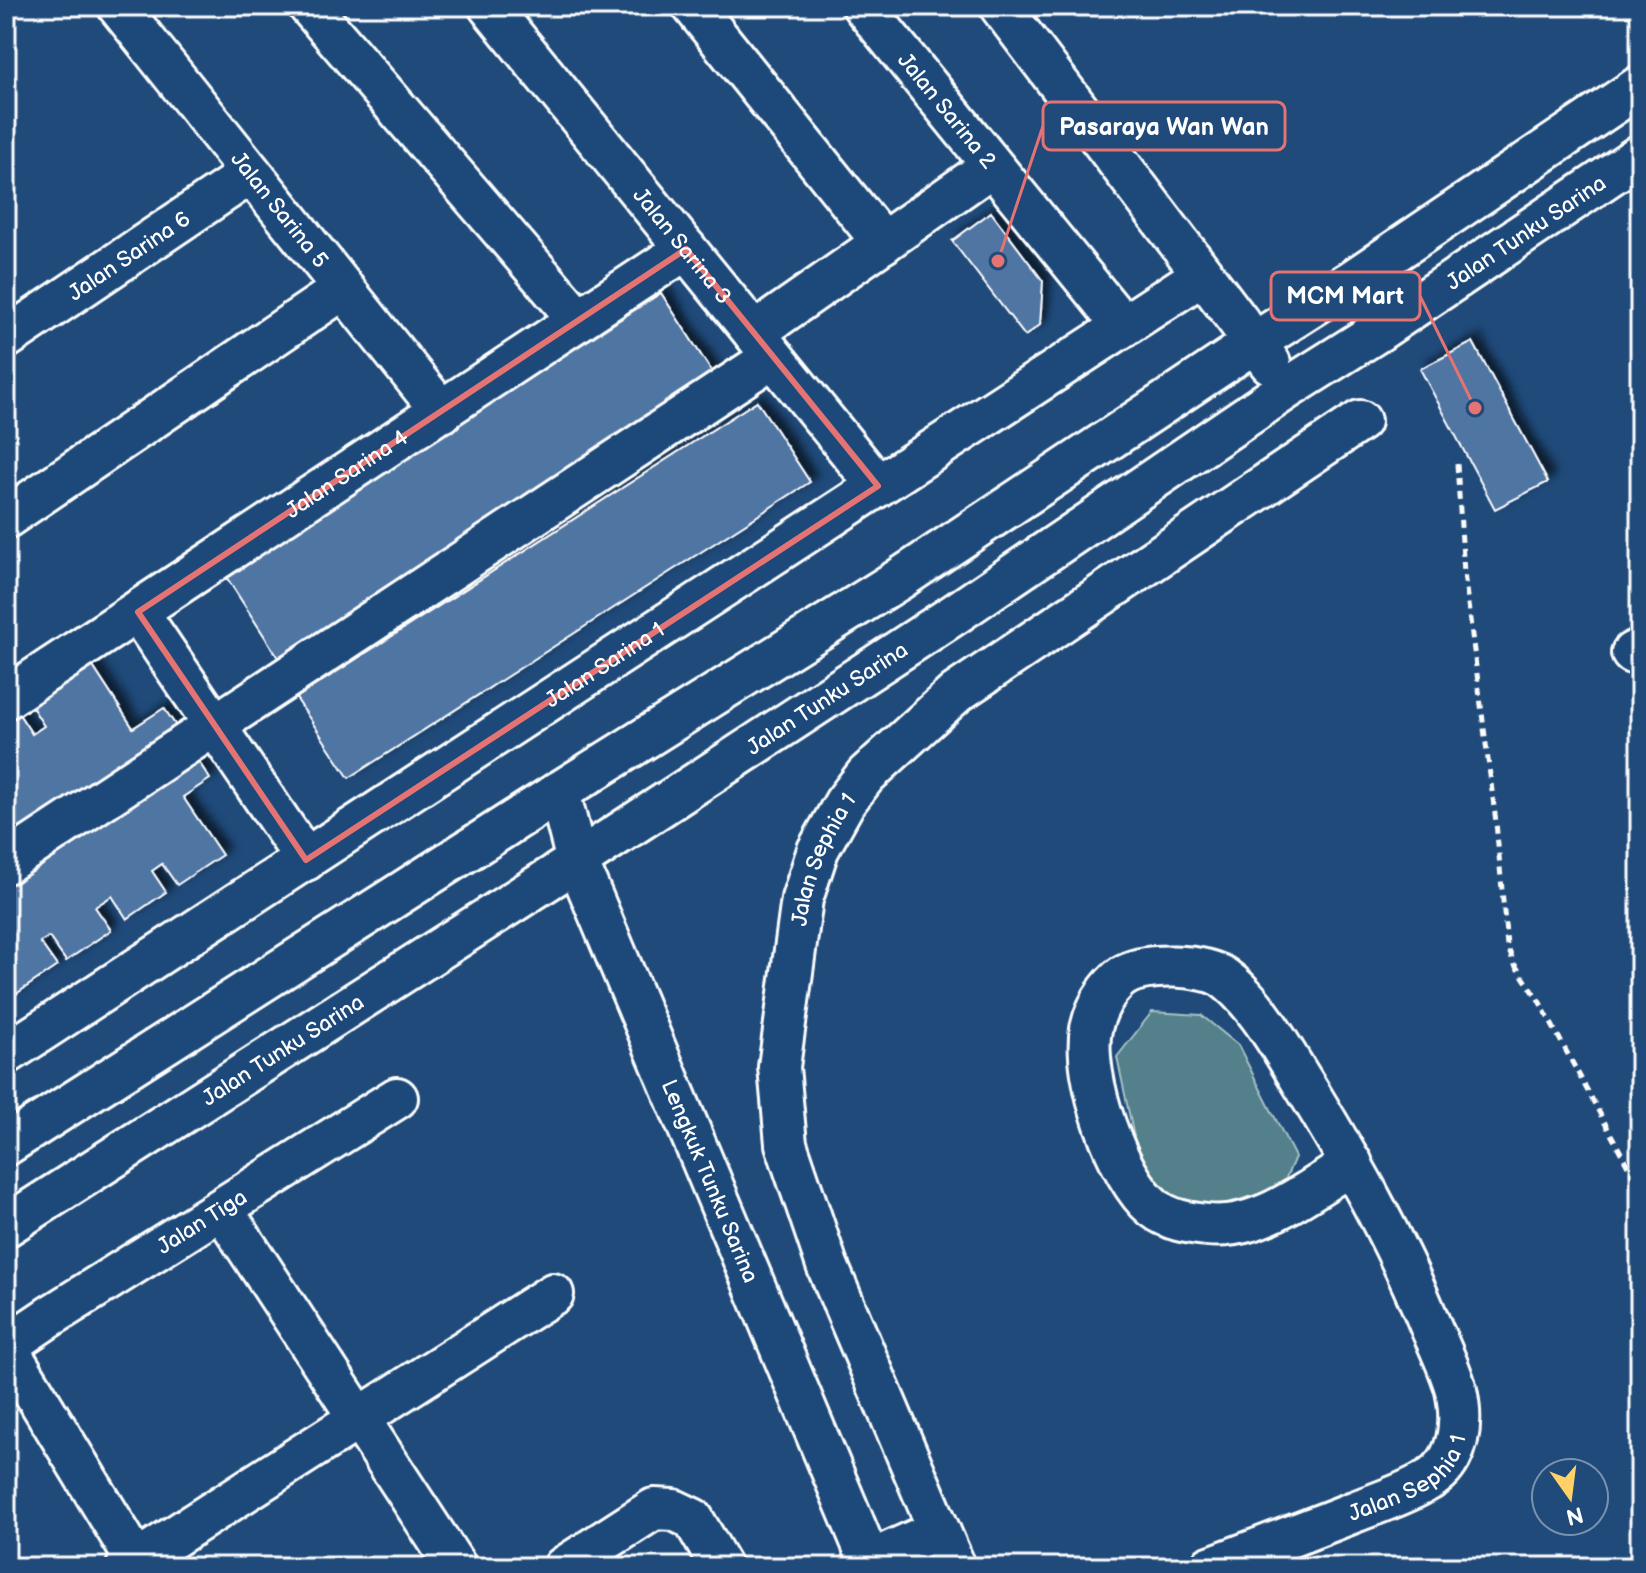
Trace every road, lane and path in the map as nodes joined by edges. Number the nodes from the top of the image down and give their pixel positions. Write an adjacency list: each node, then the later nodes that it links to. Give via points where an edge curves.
1 (118, 6): 10 (street, Jalan Sarina 5)
2 (309, 6): 15 (street)
3 (489, 6): 12 (street, Jalan Sarina 3)
4 (693, 6): 11 (street)
5 (863, 6): 9 (street, Jalan Sarina 2)
6 (1000, 6): 13 (street)
7 (1640, 86): 18 (street)
8 (1640, 155): 20 (street, Jalan Tunku Sarina)
9 (992, 166): 11 (street); 16 (street, Jalan Sarina 2)
10 (251, 173): 14 (street, Jalan Sarina 5); 17 (street, Jalan Sarina 6)
11 (883, 243): 19 (street)
12 (686, 249): 15 (street, Jalan Sarina 4); 19 (street, Jalan Sarina 3)
13 (1202, 275): 16 (street, Jalan Sarina 1); 18 (street)
14 (343, 289): 21 (street, Jalan Sarina 5); 25 (street)
15 (579, 320): 21 (street, Jalan Sarina 4)
16 (1123, 326): 24 (street, Jalan Sarina 1)
17 (6, 338)
18 (1254, 343): 20 (street); 29 (street, via 898,580)
19 (764, 345): 24 (street, Jalan Sarina 3); 28 (street)
20 (1288, 388): 31 (street, Jalan Tunku Sarina)
21 (442, 412): 26 (street, Jalan Sarina 4)
22 (1360, 421): 43 (street, Jalan Sephia 1, via 956,693 866,775 818,850 802,899 779,1067 786,1144 827,1265)
23 (1457, 464): 37 (path, via 1464,573 1507,946)
24 (878, 486): 30 (street, Jalan Sarina 1)
25 (6, 518)
26 (138, 612): 27 (street, Jalan Sarina 4); 28 (street)
27 (7, 695)
28 (213, 725): 30 (street); 32 (street)
29 (559, 792): 31 (street, Lengkuk Tunku Sarina); 35 (street)
30 (306, 860): 33 (street, Jalan Sarina 1)
31 (577, 861): 39 (street, Jalan Tunku Sarina); 44 (street, Lengkuk Tunku Sarina)
32 (6, 863)
33 (6, 1054)
34 (397, 1098): 38 (street, Jalan Tiga)
35 (6, 1145)
36 (1352, 1164): 36 (street, Jalan Sephia 1, via 1246,1223 1209,1226 1171,1219 1153,1208 1123,1170 1094,1090 1091,1031 1109,989 1137,971 1194,967 1221,975 1275,1039); 50 (street, Jalan Sephia 1, via 1415,1287 1456,1389 1456,1443 1444,1467 1423,1483)
37 (1640, 1188)
38 (222, 1209): 41 (street, Jalan Tiga); 42 (street)
39 (6, 1226)
40 (553, 1294): 42 (street)
41 (6, 1346): 45 (street)
42 (360, 1418): 45 (street); 46 (street)
43 (939, 1530): 44 (street); 49 (street, Jalan Sephia 1)
44 (871, 1564)
45 (134, 1565)
46 (456, 1567)
47 (564, 1567): 48 (street, via 654,1509 693,1519)
48 (721, 1567)
49 (955, 1567)
50 (1210, 1567)

